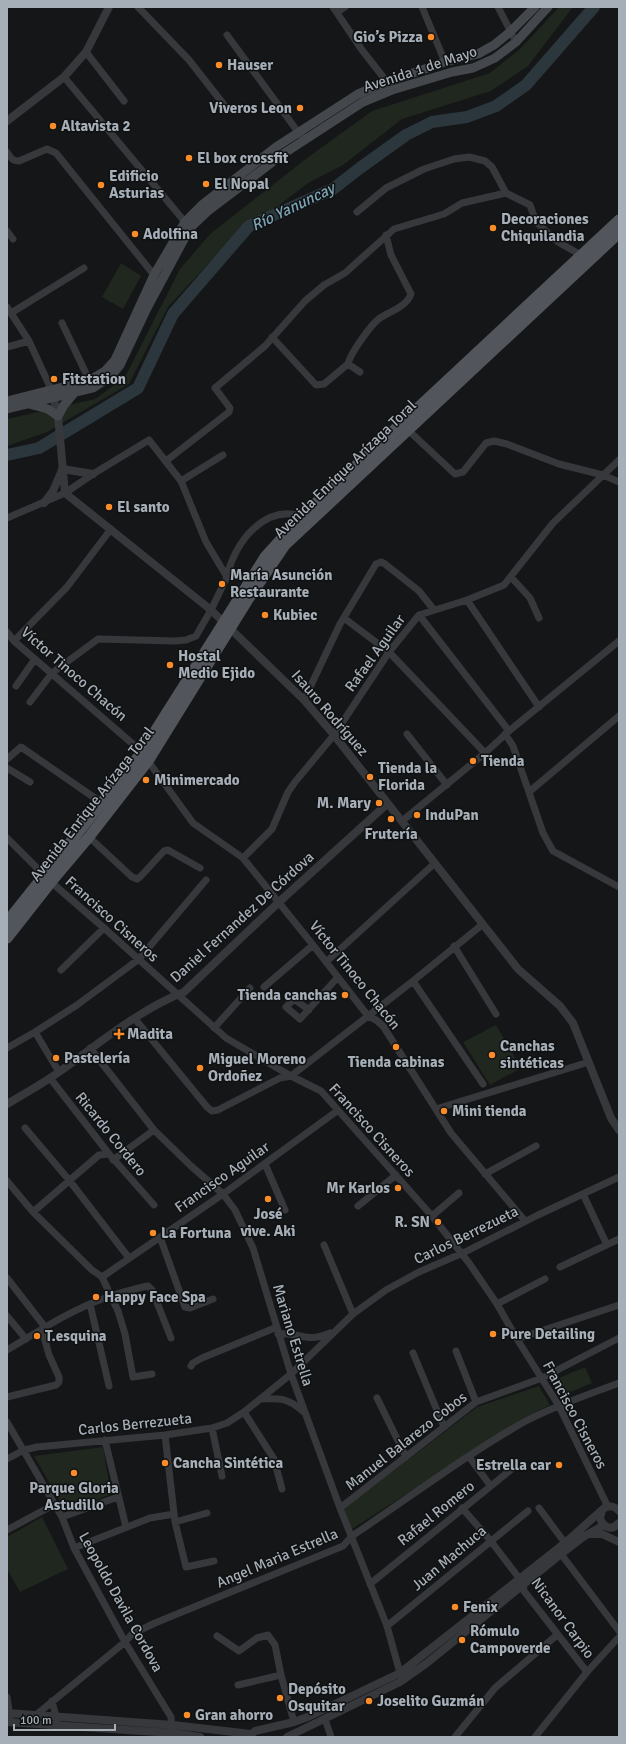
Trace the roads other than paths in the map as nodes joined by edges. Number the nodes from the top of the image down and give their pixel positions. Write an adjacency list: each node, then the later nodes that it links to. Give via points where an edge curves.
1 (109, 7): 12 (street)
2 (138, 7): 17 (street, via 189,60)
3 (345, 7): 8 (street)
4 (422, 7): 13 (street)
5 (498, 7): 9 (street)
6 (535, 7): 9 (main road, Avenida 1 de Mayo)
7 (548, 7): 11 (main road, Avenida 1 de Mayo)
8 (335, 10): 15 (street)
9 (510, 32): 11 (street); 13 (main road, Avenida 1 de Mayo, via 478,54)
10 (227, 35): 19 (street)
11 (516, 42): 20 (main road, Avenida 1 de Mayo, via 495,58 473,68 392,90 363,102)
12 (86, 52): 14 (street); 16 (street)
13 (445, 62): 15 (main road, Avenida 1 de Mayo)
14 (64, 77): 18 (street); 25 (street)
15 (387, 82): 19 (main road, Avenida 1 de Mayo, via 358,94)
16 (124, 101)
17 (225, 106)
18 (7, 121)
19 (298, 132): 20 (street); 25 (main road, Avenida 1 de Mayo, via 203,204)
20 (305, 138): 32 (main road, Avenida 1 de Mayo, via 208,211 190,228)
21 (7, 152): 32 (street, via 15,161 47,149 56,153)
22 (506, 193): 23 (street, via 492,167 485,161 469,156 424,169 386,188); 28 (street, via 462,204 444,214 394,229); 30 (street, via 530,205 536,222 558,242)
23 (357, 212)
24 (619, 220): 30 (main road, Avenida Enrique Arízaga Toral)
25 (185, 222): 32 (main road, Avenida 1 de Mayo)
26 (7, 231): 29 (street)
27 (619, 233): 47 (main road, Avenida Enrique Arízaga Toral)
28 (386, 236): 35 (street, via 345,273 324,285 305,301); 38 (street, via 391,255 411,294 410,298 372,325)
29 (13, 240)
30 (581, 256): 58 (main road, Avenida Enrique Arízaga Toral)
31 (84, 268): 33 (street)
32 (157, 278): 40 (main road, Avenida 1 de Mayo, via 120,365 110,376)
33 (9, 310): 36 (street)
34 (62, 323): 40 (street)
35 (272, 337): 38 (street, via 316,385 324,384); 50 (street, via 265,346 215,388 229,406 229,412)
36 (29, 341): 37 (street); 42 (street)
37 (7, 347)
38 (348, 364): 39 (street)
39 (360, 372)
40 (91, 384): 41 (main road, Avenida 1 de Mayo); 42 (main road, Avenida 1 de Mayo)
41 (75, 392): 42 (main road, Avenida 1 de Mayo); 46 (main road)
42 (52, 393): 43 (main road, Avenida 1 de Mayo); 44 (main road, Avenida 1 de Mayo); 46 (street)
43 (7, 401)
44 (26, 404): 45 (main road, Avenida 1 de Mayo); 46 (main road, via 48,409)
45 (7, 408)
46 (58, 417): 51 (street)
47 (408, 430): 53 (street, via 455,474 463,472 486,443 494,441 559,464); 69 (main road, Avenida Enrique Arízaga Toral, via 285,545)
48 (223, 455): 54 (street)
49 (619, 460): 53 (street, Rafael Aguilar)
50 (166, 461): 52 (street, via 149,440); 54 (street)
51 (62, 469): 52 (street); 56 (street); 57 (street, via 53,491)
52 (93, 474): 56 (street)
53 (604, 475): 55 (street); 62 (street, Rafael Aguilar, via 553,523)
54 (181, 481): 61 (street, via 206,542)
55 (619, 482)
56 (65, 493): 57 (street); 60 (street, Isauro Rodríguez)
57 (44, 503): 59 (street)
58 (302, 516): 61 (street, via 292,513 268,517 254,528 234,555); 69 (main road, Avenida Enrique Arízaga Toral, via 265,557)
59 (7, 518)
60 (111, 529): 64 (street, Isauro Rodríguez); 71 (street, via 67,587)
61 (227, 577): 64 (street)
62 (511, 577): 63 (street, Rafael Aguilar, via 504,585); 68 (street, via 530,598)
63 (467, 600): 65 (street, Rafael Aguilar); 79 (street)
64 (212, 610): 69 (street, Isauro Rodríguez); 75 (street, via 196,636 186,640 102,638)
65 (434, 610): 66 (street, Rafael Aguilar); 67 (street, via 419,591 381,562 376,564)
66 (419, 615): 73 (street, Rafael Aguilar); 81 (street)
67 (344, 618): 73 (street); 77 (street)
68 (539, 618)
69 (227, 624): 77 (street, Isauro Rodríguez); 85 (main road, Avenida Enrique Arízaga Toral)
70 (7, 632): 71 (street, Víctor Tinoco Chacón)
71 (14, 641): 74 (street, Víctor Tinoco Chacón)
72 (619, 641): 79 (street)
73 (389, 652): 83 (street, Rafael Aguilar); 84 (street)
74 (36, 659): 75 (street, Víctor Tinoco Chacón); 76 (street)
75 (52, 673): 78 (street); 85 (street, Víctor Tinoco Chacón)
76 (16, 686)
77 (304, 700): 83 (street, Isauro Rodríguez)
78 (30, 702)
79 (539, 707): 81 (street)
80 (619, 716): 90 (street)
81 (507, 732): 84 (street); 90 (street)
82 (407, 734): 89 (street)
83 (334, 735): 92 (street, Isauro Rodríguez); 96 (street, Rafael Aguilar, via 288,792 272,829)
84 (485, 753): 89 (street)
85 (145, 756): 91 (main road, Avenida Enrique Arízaga Toral); 94 (main road, Avenida Enrique Arízaga Toral); 96 (street, Víctor Tinoco Chacón, via 193,823)
86 (7, 759): 91 (street, via 21,747)
87 (7, 768): 88 (street)
88 (30, 782)
89 (447, 785): 93 (street)
90 (529, 792): 101 (street, via 552,851)
91 (102, 804): 99 (main road, Avenida Enrique Arízaga Toral)
92 (387, 804): 93 (street, Isauro Rodríguez); 102 (street, Daniel Fernandez De Córdova)
93 (402, 821): 97 (street, Isauro Rodríguez)
94 (89, 837): 98 (street, via 132,877 140,877 164,851 168,850); 99 (main road, Avenida Enrique Arízaga Toral)
95 (7, 838): 99 (street, Francisco Cisneros)
96 (243, 858): 102 (street, Víctor Tinoco Chacón)
97 (435, 863): 104 (street, Isauro Rodríguez); 110 (street)
98 (200, 868)
99 (47, 878): 103 (main road, Avenida Enrique Arízaga Toral); 105 (street, Francisco Cisneros); 106 (main road, Avenida Enrique Arízaga Toral)
100 (206, 880): 109 (street)
101 (619, 887)
102 (279, 902): 107 (street, Víctor Tinoco Chacón); 116 (street, Daniel Fernandez De Córdova, via 192,986)
103 (7, 922)
104 (483, 924): 108 (street); 125 (street, Isauro Rodríguez, via 518,969 565,1011 573,1023)
105 (104, 928): 109 (street, Francisco Cisneros); 111 (street)
106 (7, 938)
107 (313, 945): 110 (street, Víctor Tinoco Chacón); 114 (street)
108 (454, 946): 113 (street); 118 (street)
109 (139, 959): 116 (street, Francisco Cisneros); 122 (street, via 77,1005)
110 (326, 962): 112 (street, Víctor Tinoco Chacón)
111 (61, 970)
112 (338, 977): 117 (street); 119 (street, Víctor Tinoco Chacón)
113 (413, 981): 119 (street); 129 (street)
114 (264, 987)
115 (250, 988): 121 (street)
116 (178, 994): 120 (street, Daniel Fernandez De Córdova); 121 (street, Francisco Cisneros)
117 (309, 1010)
118 (496, 1014)
119 (368, 1016): 127 (street); 131 (street, Víctor Tinoco Chacón, via 382,1026)
120 (135, 1019): 124 (street, Daniel Fernandez De Córdova); 127 (street, via 212,1111 280,1078)
121 (214, 1028): 127 (street, Francisco Cisneros, via 226,1038)
122 (35, 1032): 123 (street); 126 (street)
123 (7, 1048)
124 (90, 1048): 126 (street, Daniel Fernandez De Córdova); 134 (street, Mariano Estrella)
125 (589, 1062): 131 (street); 135 (street, Isauro Rodríguez, via 611,1118)
126 (59, 1072): 128 (street, Daniel Fernandez De Córdova)
127 (291, 1076): 132 (street, Francisco Cisneros, via 321,1091)
128 (50, 1078): 130 (street, Daniel Fernandez De Córdova); 137 (street, Ricardo Cordero)
129 (483, 1084)
130 (7, 1104)
131 (436, 1109): 139 (street, Víctor Tinoco Chacón, via 451,1133)
132 (337, 1111): 138 (street, Francisco Aguilar); 140 (street, Francisco Cisneros)
133 (25, 1128): 142 (street)
134 (154, 1130): 137 (street); 145 (street, Mariano Estrella)
135 (619, 1130)
136 (536, 1146): 139 (street)
137 (111, 1157): 142 (street, via 100,1155); 147 (street, Ricardo Cordero)
138 (265, 1164): 145 (street, Francisco Aguilar); 149 (street)
139 (485, 1174): 152 (street, Víctor Tinoco Chacón)
140 (396, 1175): 148 (street); 151 (street, Francisco Cisneros)
141 (619, 1177): 146 (street, Carlos Berrezueta)
142 (69, 1180): 150 (street); 158 (street)
143 (7, 1181): 150 (street)
144 (459, 1193): 151 (street)
145 (223, 1194): 153 (street, Francisco Aguilar); 171 (street, Mariano Estrella, via 235,1210 253,1248)
146 (583, 1194): 152 (street, Carlos Berrezueta); 156 (street)
147 (154, 1205)
148 (358, 1206)
149 (286, 1210)
150 (32, 1212): 160 (street)
151 (432, 1216): 157 (street, Francisco Cisneros)
152 (525, 1222): 157 (street, Carlos Berrezueta)
153 (160, 1237): 158 (street, Francisco Aguilar); 164 (street, via 186,1308)
154 (619, 1239): 156 (street)
155 (324, 1245): 168 (street)
156 (607, 1245): 159 (street)
157 (462, 1253): 166 (street, Francisco Cisneros); 168 (street, Carlos Berrezueta, via 386,1290)
158 (129, 1258): 160 (street, Francisco Aguilar)
159 (560, 1267)
160 (102, 1277): 163 (street)
161 (7, 1278): 170 (street)
162 (545, 1278): 166 (street)
163 (110, 1296): 165 (street); 173 (street, via 148,1286 152,1290); 181 (street, via 123,1326 133,1377)
164 (213, 1299)
165 (90, 1304): 170 (street); 185 (street)
166 (497, 1304): 176 (street, Francisco Cisneros)
167 (619, 1305): 176 (street)
168 (352, 1314): 172 (street, Carlos Berrezueta)
169 (7, 1316): 175 (street)
170 (44, 1328): 175 (street); 186 (street, via 59,1382 56,1385)
171 (277, 1331): 172 (street, Carlos Berrezueta, via 310,1338); 180 (street, via 202,1358); 182 (street, Mariano Estrella)
172 (334, 1331): 182 (street, Carlos Berrezueta)
173 (171, 1338)
174 (619, 1338): 183 (street, Manuel Balarezo Cobos)
175 (26, 1339): 177 (street)
176 (517, 1339): 183 (street, Francisco Cisneros)
177 (7, 1350)
178 (456, 1351): 189 (street)
179 (413, 1353): 194 (street)
180 (191, 1366)
181 (152, 1374)
182 (291, 1374): 187 (street, Carlos Berrezueta); 192 (street, Mariano Estrella)
183 (542, 1378): 189 (street, Manuel Balarezo Cobos); 190 (street, Francisco Cisneros)
184 (619, 1383): 190 (street, Angel Maria Estrella)
185 (109, 1386)
186 (7, 1397)
187 (260, 1398): 191 (street, Carlos Berrezueta); 192 (street, via 278,1398 293,1403)
188 (377, 1398): 199 (street)
189 (476, 1402): 194 (street, Manuel Balarezo Cobos)
190 (559, 1406): 200 (street, Angel Maria Estrella, via 525,1422); 208 (street, Francisco Cisneros)
191 (244, 1412): 195 (street, Carlos Berrezueta, via 227,1423); 205 (street, via 274,1459)
192 (305, 1414): 209 (street, Mariano Estrella)
193 (7, 1422): 198 (street, Leopoldo Davila Cordova)
194 (444, 1427): 199 (street, Manuel Balarezo Cobos)
195 (212, 1428): 196 (street, Carlos Berrezueta); 203 (street)
196 (165, 1435): 197 (street, Carlos Berrezueta); 214 (street)
197 (105, 1440): 198 (street, Carlos Berrezueta); 206 (street)
198 (24, 1450): 201 (street, Carlos Berrezueta); 207 (street, Leopoldo Davila Cordova)
199 (406, 1457): 209 (street, Manuel Balarezo Cobos)
200 (469, 1457): 204 (street); 221 (street, Angel Maria Estrella)
201 (7, 1459)
202 (518, 1464): 204 (street, Rafael Romero)
203 (222, 1476)
204 (490, 1485): 210 (street, Rafael Romero)
205 (282, 1490)
206 (118, 1497): 215 (street); 219 (street)
207 (55, 1504): 215 (street, Leopoldo Davila Cordova); 220 (street)
208 (612, 1507): 218 (street, via 600,1518); 224 (street)
209 (340, 1508): 221 (street, Mariano Estrella)
210 (462, 1508): 223 (street, Nicanor Carpio); 230 (street, Rafael Romero)
211 (540, 1508): 224 (street)
212 (528, 1511): 223 (street, Juan Machuca)
213 (207, 1513): 216 (street)
214 (174, 1514): 216 (street); 219 (street, via 150,1518)
215 (62, 1517): 226 (street, Leopoldo Davila Cordova)
216 (175, 1522): 228 (street, via 186,1567)
217 (618, 1525): 218 (street)
218 (605, 1526): 222 (street); 225 (street)
219 (126, 1527): 226 (street)
220 (7, 1530)
221 (352, 1536): 230 (street, Mariano Estrella); 236 (street, Angel Maria Estrella, via 343,1546 155,1623 132,1634)
222 (583, 1537): 225 (street, via 602,1534); 227 (street)
223 (490, 1540): 229 (street, Nicanor Carpio); 231 (street, Juan Machuca)
224 (565, 1542): 229 (street)
225 (619, 1542)
226 (74, 1548): 236 (street, Leopoldo Davila Cordova)
227 (561, 1554): 229 (street); 232 (street)
228 (214, 1561)
229 (521, 1581): 234 (street, Nicanor Carpio, via 524,1591); 238 (street); 245 (street, via 427,1663 405,1678)
230 (370, 1584): 231 (street, Mariano Estrella)
231 (387, 1626): 238 (street, Mariano Estrella)
232 (619, 1631)
233 (217, 1636): 239 (street, via 239,1651 257,1638 268,1635 275,1645)
234 (557, 1636): 237 (street, Nicanor Carpio); 254 (street, via 495,1688)
235 (619, 1637): 237 (street)
236 (125, 1642): 242 (street, Angel Maria Estrella); 249 (street, Leopoldo Davila Cordova, via 171,1717)
237 (587, 1672): 255 (street)
238 (400, 1673): 248 (street)
239 (281, 1675): 240 (street); 248 (street)
240 (238, 1684)
241 (7, 1697): 243 (street)
242 (52, 1702): 244 (street, Angel Maria Estrella); 246 (street)
243 (9, 1713): 244 (street); 247 (street)
244 (36, 1715): 246 (street)
245 (325, 1719): 252 (street); 253 (street)
246 (58, 1721): 247 (street); 249 (street)
247 (8, 1722)
248 (294, 1722): 250 (street, via 255,1731)
249 (172, 1729): 250 (street); 251 (street)
250 (250, 1736)
251 (200, 1737)
252 (287, 1737)
253 (331, 1737)
254 (455, 1737)
255 (535, 1737)

